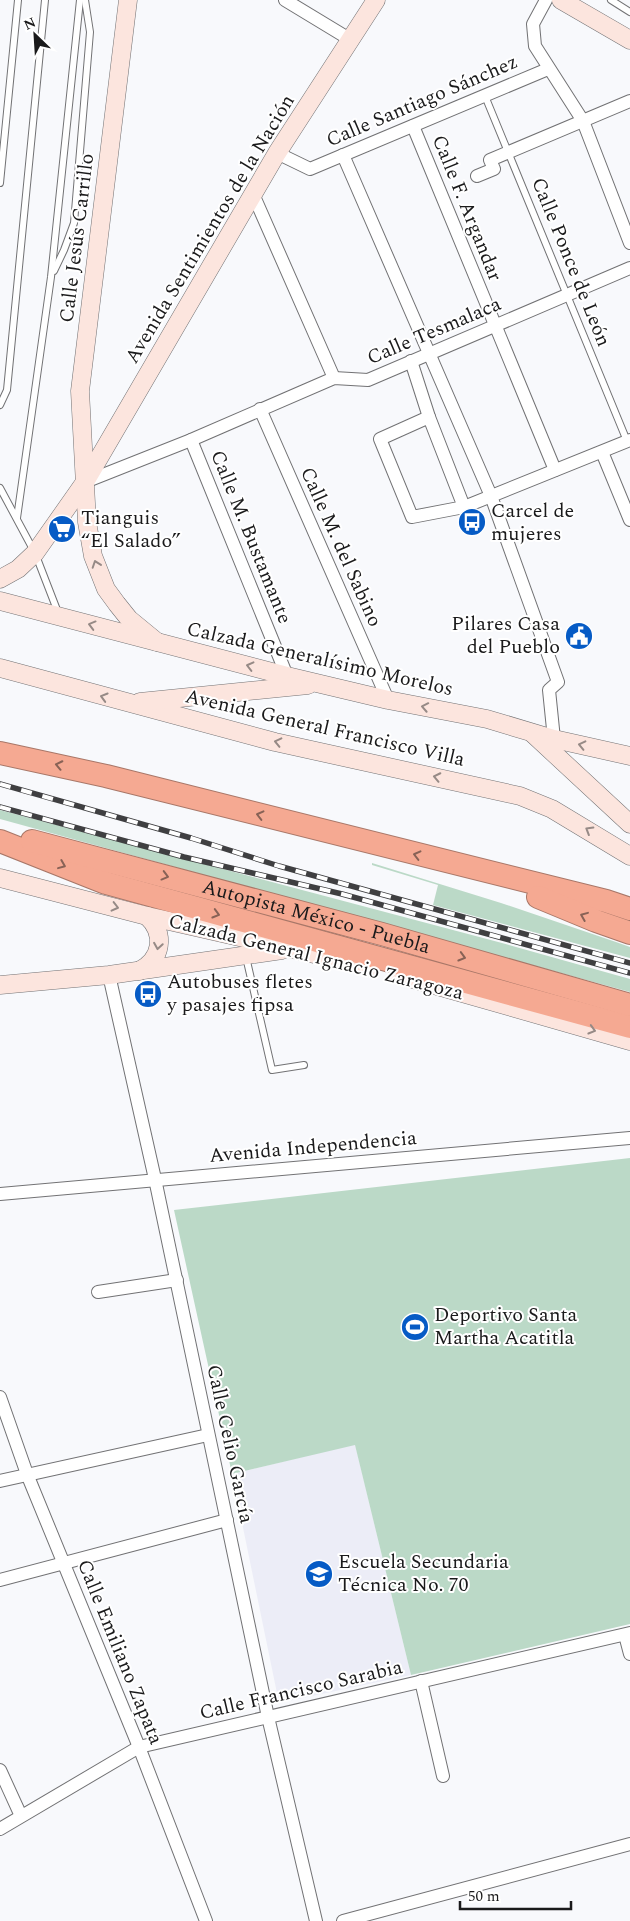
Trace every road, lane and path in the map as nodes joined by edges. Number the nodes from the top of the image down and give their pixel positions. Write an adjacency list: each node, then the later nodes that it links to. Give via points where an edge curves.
1 (18, 0): 23 (lane)
2 (45, 0): 33 (lane, via 7,390)
3 (80, 0): 27 (lane)
4 (85, 0): 27 (lane, via 90,32 74,223)
5 (128, 0): 40 (street, Calle Jesús Carrillo, via 80,391)
6 (285, 0): 12 (street)
7 (376, 0): 12 (street, Avenida Sentimientos de la Nación)
8 (546, 0): 14 (street, via 533,24 535,46)
9 (560, 0): 13 (street)
10 (610, 0): 11 (lane)
11 (630, 12)
12 (350, 40): 20 (street, Avenida Sentimientos de la Nación)
13 (630, 40)
14 (548, 69): 15 (street, Calle Santiago Sánchez); 17 (street)
15 (485, 96): 18 (street, Calle Santiago Sánchez); 19 (lane, Calle Ponce de León)
16 (630, 101): 17 (street)
17 (583, 121): 19 (street); 25 (street)
18 (413, 126): 21 (street, Calle Santiago Sánchez); 29 (street, Calle F. Argandar)
19 (508, 152): 22 (street, via 490,160 494,169); 28 (lane, Calle Ponce de León)
20 (277, 154): 21 (street, Calle Santiago Sánchez, via 310,169); 24 (street, Avenida Sentimientos de la Nación)
21 (343, 155): 30 (street)
22 (477, 176)
23 (0, 184)
24 (253, 194): 32 (street); 40 (street, Avenida Sentimientos de la Nación)
25 (630, 243)
26 (630, 268): 28 (street, Calle Tesmalaca)
27 (51, 276): 44 (lane)
28 (567, 295): 29 (street, Calle Tesmalaca); 37 (lane, Calle Ponce de León)
29 (495, 326): 30 (street, Calle Tesmalaca); 39 (street, Calle F. Argandar)
30 (429, 354): 31 (street, Calle Tesmalaca); 42 (street)
31 (411, 361): 32 (street, Calle Tesmalaca, via 368,380); 35 (street)
32 (334, 378): 34 (street, Calle Tesmalaca)
33 (0, 405)
34 (260, 410): 36 (street, Calle Tesmalaca); 54 (street, Calle M. del Sabino)
35 (429, 417): 43 (street); 43 (street, via 380,439 412,517)
36 (191, 440): 40 (street, Calle Tesmalaca); 52 (street, Calle M. Bustamante)
37 (629, 440): 38 (street)
38 (602, 452): 39 (street); 45 (street)
39 (554, 470): 42 (street)
40 (85, 482): 46 (street, Avenida Sentimientos de la Nación); 50 (street, one-way to 40, via 129,619 106,589 98,572 89,539)
41 (0, 488): 44 (lane)
42 (491, 496): 43 (street); 57 (street, via 558,682 549,690)
43 (464, 507)
44 (17, 518): 46 (lane)
45 (630, 520)
46 (35, 553): 47 (street, Avenida Sentimientos de la Nación, via 18,569); 49 (lane)
47 (0, 579)
48 (0, 601): 49 (street, Calzada Generalísimo Morelos)
49 (59, 616): 50 (street, Calzada Generalísimo Morelos, one-way to 49)
50 (157, 642): 52 (street, Calzada Generalísimo Morelos, one-way to 50)
51 (0, 668): 55 (street, Avenida General Francisco Villa, one-way to 51)
52 (287, 676): 53 (street, Calzada Generalísimo Morelos)
53 (321, 684): 54 (street, Calzada Generalísimo Morelos); 55 (street)
54 (388, 700): 56 (street, Calzada Generalísimo Morelos, one-way to 54)
55 (126, 703): 63 (street, Avenida General Francisco Villa, one-way to 55, via 552,809 520,796 275,742)
56 (529, 730): 57 (street, Calzada Generalísimo Morelos); 60 (street)
57 (554, 739): 59 (street, Calzada Generalísimo Morelos, one-way to 57)
58 (0, 752): 64 (highway, one-way to 58, via 116,778)
59 (630, 756)
60 (630, 824)
61 (0, 832): 75 (highway, Autopista México - Puebla, one-way to 75, via 382,934)
62 (0, 841): 70 (highway, one-way to 70, via 106,883)
63 (630, 856)
64 (464, 867): 66 (highway); 68 (highway, one-way to 64)
65 (0, 878): 67 (street, Calzada General Ignacio Zaragoza, one-way to 67)
66 (630, 909)
67 (147, 916): 69 (street, Calzada General Ignacio Zaragoza); 72 (street, one-way to 72, via 159,933 159,947 152,962)
68 (630, 932)
69 (292, 948): 70 (highway); 71 (street); 77 (street, Calzada General Ignacio Zaragoza, one-way to 77, via 362,964)
70 (343, 949): 76 (highway, Calzada General Ignacio Zaragoza)
71 (246, 956): 72 (street); 78 (lane, via 272,1070)
72 (138, 971): 73 (street)
73 (109, 975): 74 (street); 80 (street, Calle Celio García)
74 (0, 985)
75 (630, 1005)
76 (630, 1027)
77 (630, 1041)
78 (304, 1065)
79 (630, 1138): 80 (street, Avenida Independencia)
80 (156, 1179): 81 (street, Avenida Independencia); 82 (street, Calle Celio García)
81 (0, 1194)
82 (176, 1280): 83 (street); 85 (street, Calle Celio García)
83 (98, 1292)
84 (0, 1397): 86 (street, Calle Emiliano Zapata)
85 (208, 1435): 86 (street); 88 (street, Calle Celio García)
86 (27, 1474): 87 (street); 89 (street, Calle Emiliano Zapata)
87 (0, 1481)
88 (227, 1520): 89 (street); 94 (street, Calle Celio García)
89 (63, 1564): 90 (street); 95 (street, Calle Emiliano Zapata)
90 (0, 1580)
91 (628, 1634): 92 (street); 93 (street, Calle Francisco Sarabia)
92 (630, 1654)
93 (421, 1681): 94 (street, Calle Francisco Sarabia); 97 (street)
94 (268, 1717): 95 (street, Calle Francisco Sarabia); 102 (street, Calle Celio García)
95 (139, 1747): 98 (street, Calle Francisco Sarabia); 101 (street, Calle Emiliano Zapata)
96 (0, 1770): 98 (street)
97 (443, 1776)
98 (21, 1816): 99 (street, Calle Francisco Sarabia)
99 (0, 1829)
100 (630, 1844): 103 (street)
101 (206, 1921)
102 (316, 1921)
103 (343, 1921)

